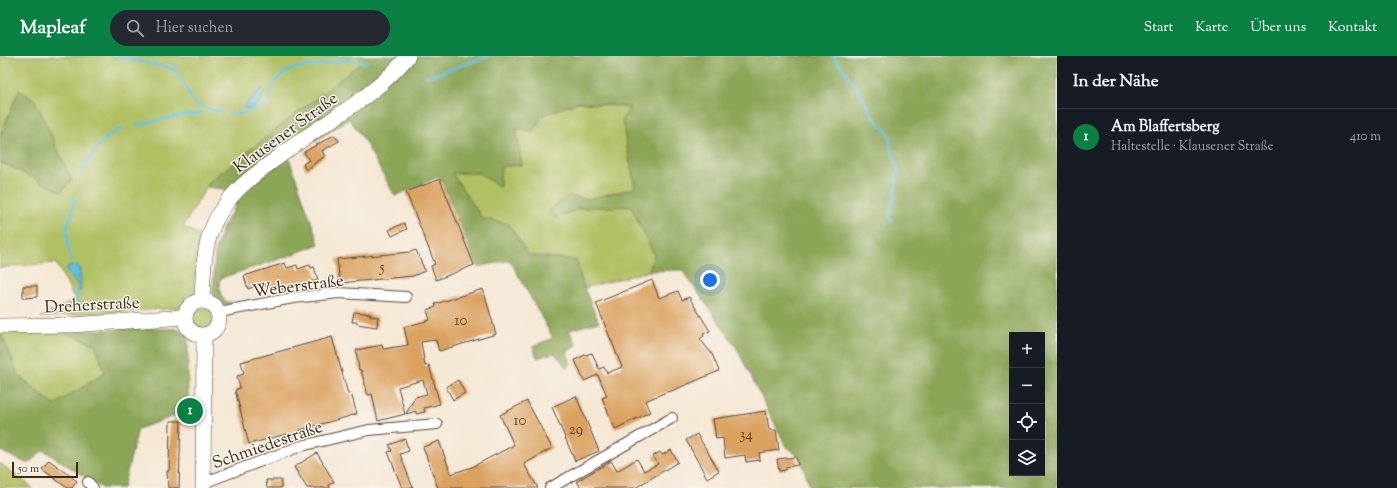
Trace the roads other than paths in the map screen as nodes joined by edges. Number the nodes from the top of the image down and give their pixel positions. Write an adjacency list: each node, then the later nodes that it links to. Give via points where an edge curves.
1 (408, 56): 3 (main road, Klausener Straße, via 376,89 248,179 227,201 210,235)
2 (406, 297): 4 (street, Weberstraße, via 339,293 293,298)
3 (202, 301): 4 (main road, via 212,304); 5 (main road, via 192,304)
4 (219, 312): 7 (main road, via 218,326)
5 (185, 317): 6 (main road, Dreherstraße, via 72,325); 7 (main road, via 193,332)
6 (0, 326)
7 (204, 335): 10 (main road)
8 (672, 418): 11 (street)
9 (437, 424): 10 (street, Schmiedestraße, via 369,430 301,446)
10 (203, 486)
11 (550, 488)

